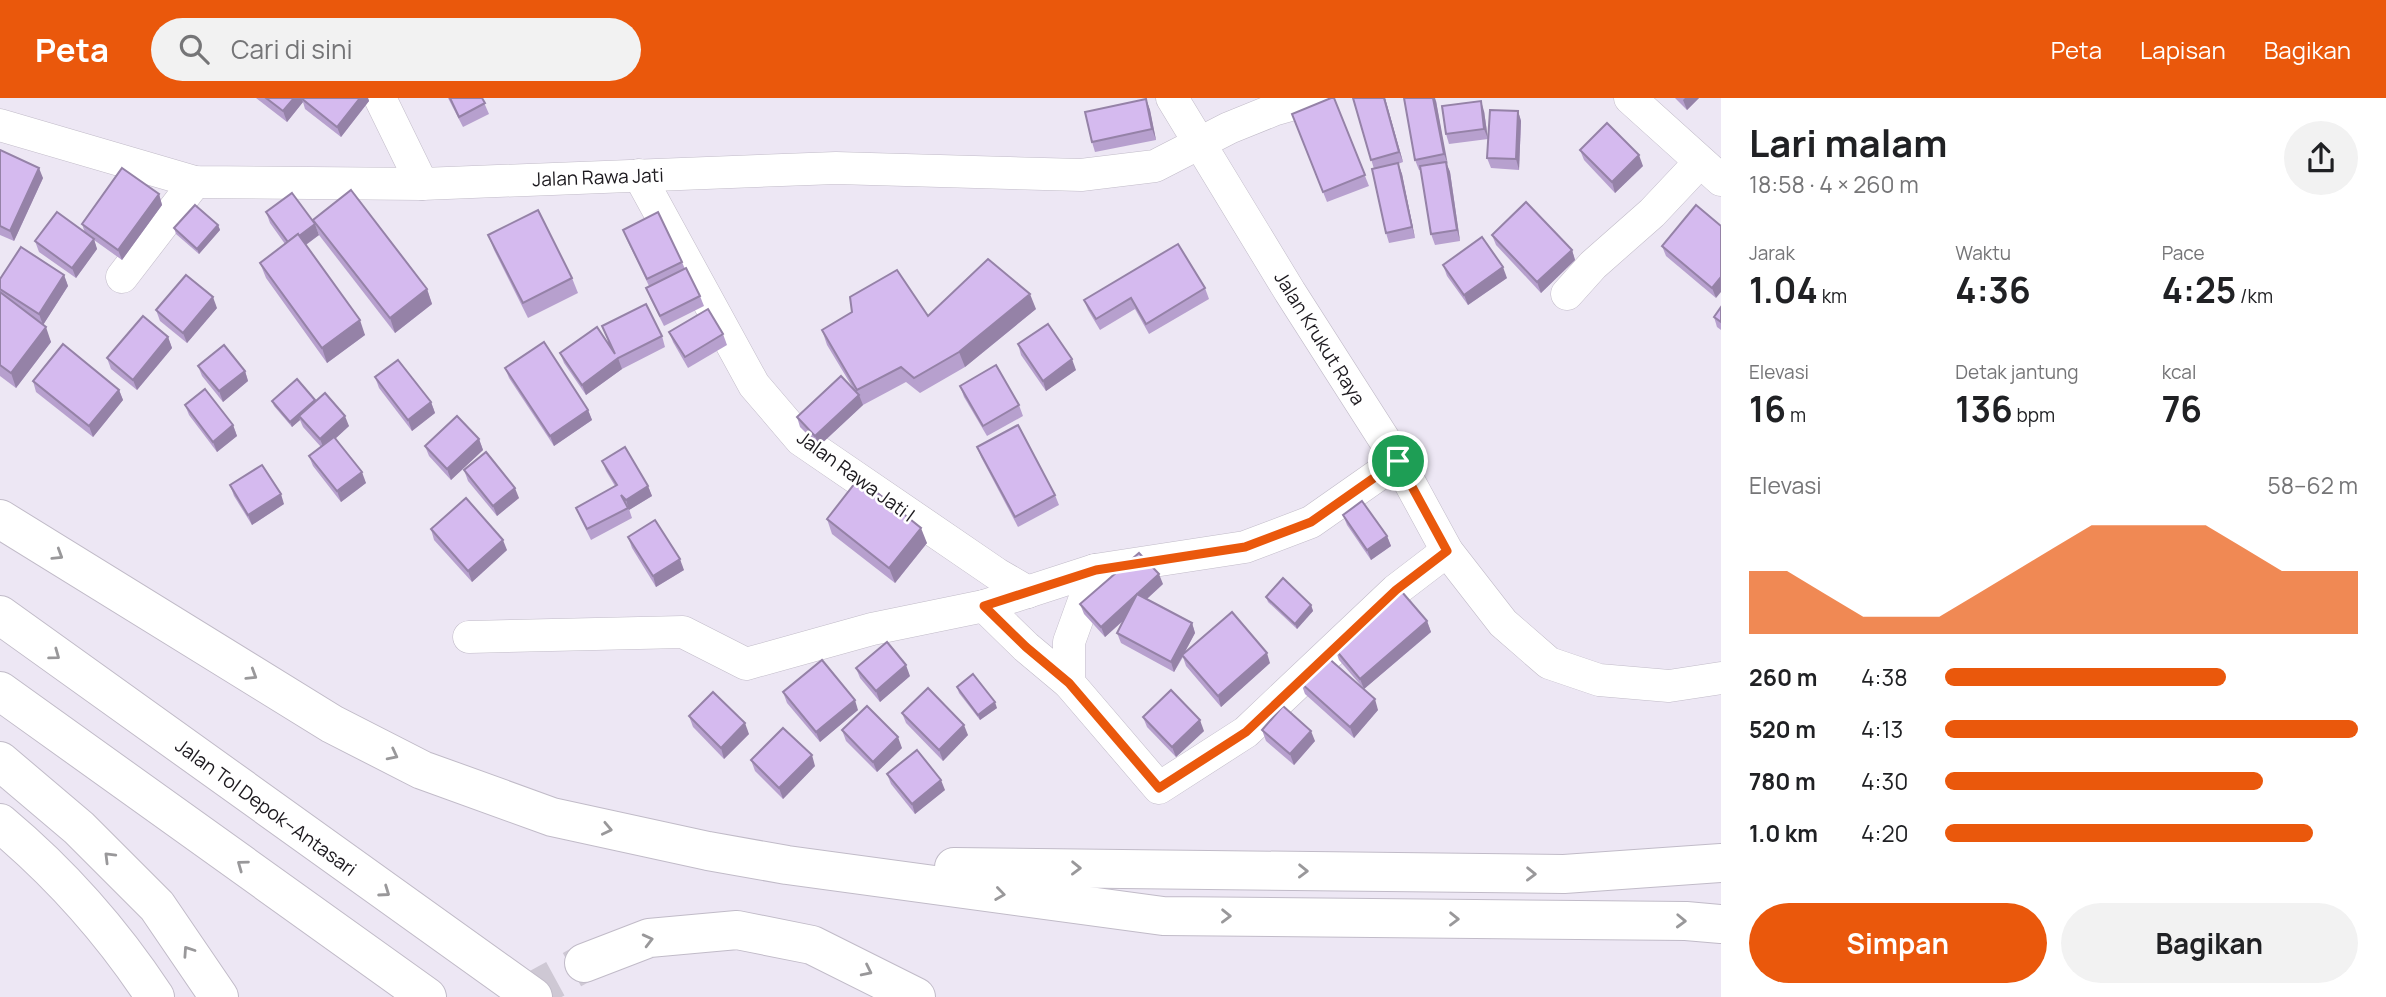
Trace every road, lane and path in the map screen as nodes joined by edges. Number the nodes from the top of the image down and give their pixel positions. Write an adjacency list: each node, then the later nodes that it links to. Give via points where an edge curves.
1 (380, 98): 10 (street)
2 (1172, 98): 6 (street, Jalan Krukut Raya)
3 (1315, 98): 6 (street, Jalan Rawa Jati, via 1276,109)
4 (1630, 98): 7 (street)
5 (0, 125): 9 (street, Jalan Rawa Jati)
6 (1199, 144): 8 (street, Jalan Rawa Jati, via 1155,166 1081,175 836,168); 13 (street, Jalan Krukut Raya)
7 (1710, 171): 12 (street, via 1653,213)
8 (639, 175): 10 (street, Jalan Rawa Jati); 17 (street, Jalan Rawa Jati I, via 754,385 801,440)
9 (195, 182): 10 (street, Jalan Rawa Jati); 11 (street)
10 (422, 184)
11 (122, 277)
12 (1567, 294)
13 (1398, 461): 15 (street, Jalan Krukut Raya); 16 (street, via 1311,522 1245,547)
14 (0, 519): 27 (highway, one-way to 27, via 332,724 422,770 552,817)
15 (1447, 551): 21 (street, Jalan Krukut Raya, via 1503,623 1549,663 1599,680 1669,687); 22 (street, via 1396,590 1246,732 1159,788)
16 (1096, 570): 17 (street); 22 (street, via 1069,642)
17 (1028, 592): 18 (street)
18 (984, 606): 20 (street, via 872,629 746,664 683,632); 22 (street)
19 (0, 615): 33 (highway, Jalan Tol Depok–Antasari, one-way to 33)
20 (469, 637)
21 (1721, 678)
22 (1069, 683)
23 (0, 691): 32 (highway, one-way to 23)
24 (0, 761): 31 (highway, one-way to 24, via 156,906 79,828)
25 (0, 823): 30 (highway, via 44,859 85,903)
26 (1721, 863): 27 (highway, one-way to 26, via 1564,874)
27 (787, 865): 28 (highway, one-way to 28, via 1163,916)
28 (1721, 924)
29 (583, 962): 34 (highway, one-way to 34, via 649,938 737,930 812,945)
30 (155, 997)
31 (219, 997)
32 (427, 997)
33 (533, 997)
34 (916, 997)

